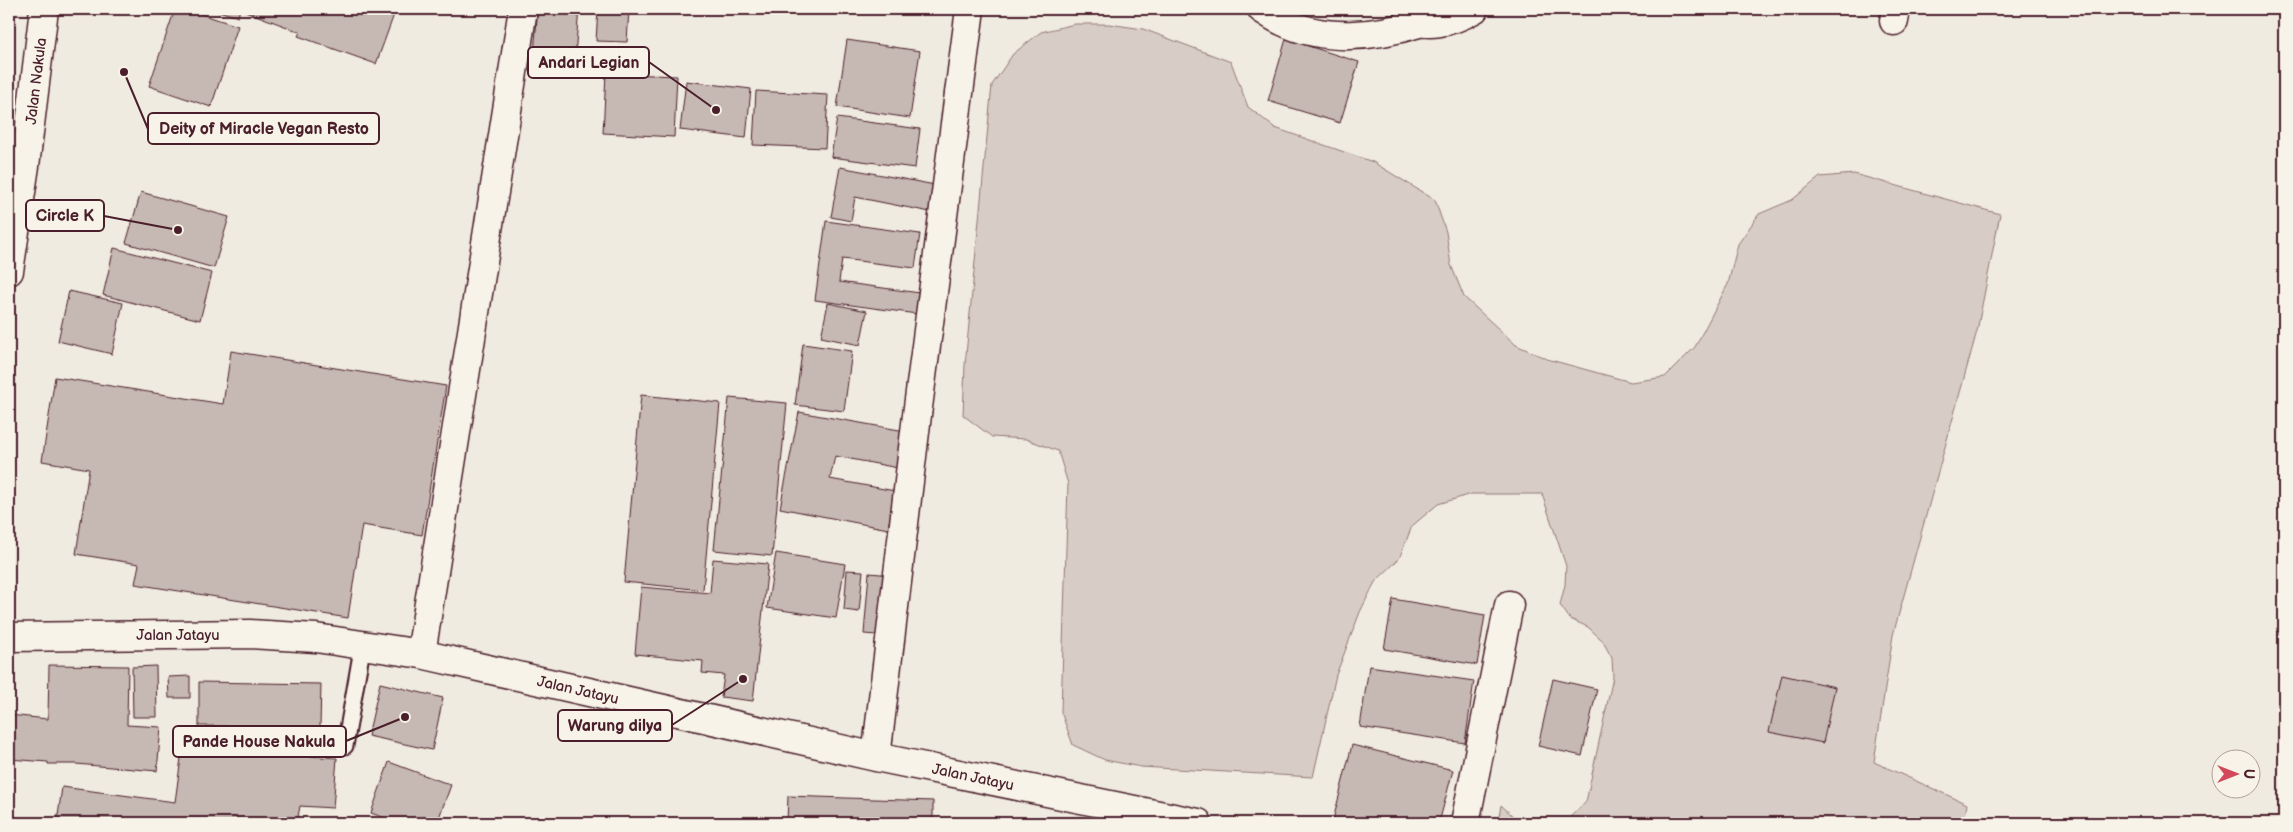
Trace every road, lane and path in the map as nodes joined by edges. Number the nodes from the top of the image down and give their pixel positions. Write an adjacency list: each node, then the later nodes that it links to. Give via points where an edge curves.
1 (44, 9): 7 (street, Jalan Nakula)
2 (523, 9): 11 (street)
3 (970, 9): 13 (street, via 916,415)
4 (1262, 9): 6 (street, via 1282,21 1313,32 1365,36 1396,30)
5 (1474, 9): 6 (street, via 1443,22)
6 (1414, 16)
7 (9, 271)
8 (1509, 605): 15 (street)
9 (9, 637): 10 (street, Jalan Jatayu, via 250,634)
10 (363, 643): 11 (street, Jalan Jatayu); 12 (lane)
11 (421, 654): 13 (street, Jalan Jatayu)
12 (345, 746)
13 (876, 757): 14 (street, Jalan Jatayu)
14 (1198, 823)
15 (1465, 823)

